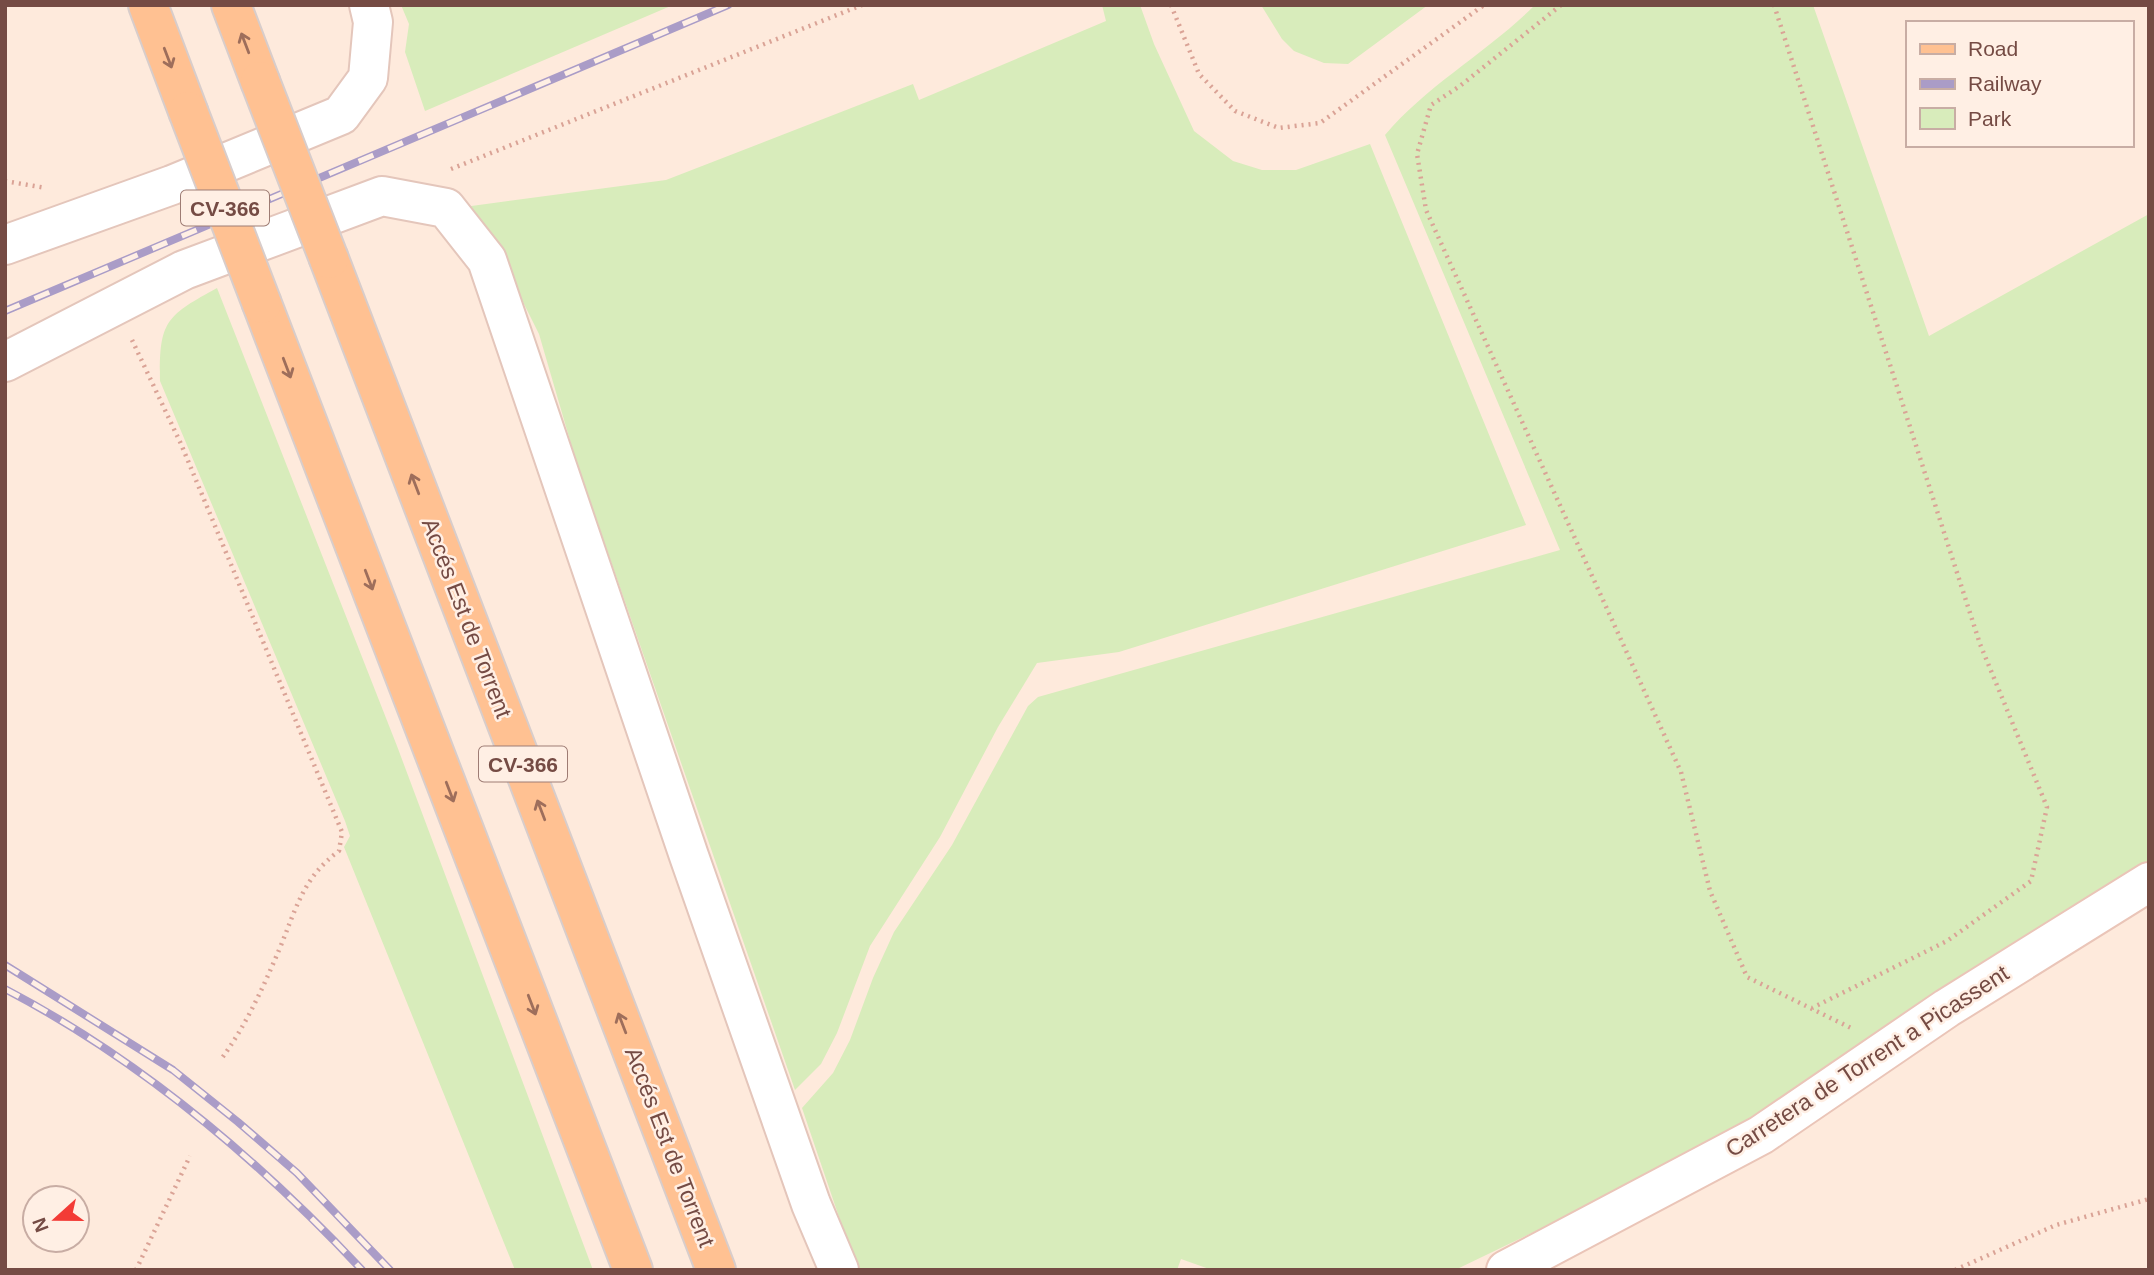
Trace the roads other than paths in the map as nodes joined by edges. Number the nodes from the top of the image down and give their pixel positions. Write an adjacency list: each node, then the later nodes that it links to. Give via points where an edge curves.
1 (148, 5): 7 (main road, CV-366, one-way to 7, bridge)
2 (231, 5): 8 (main road, Accés Est de Torrent / CV-366, one-way to 2, bridge)
3 (369, 5): 4 (street, via 373,22 369,78 341,114 172,185)
4 (5, 245)
5 (9, 360): 9 (street, via 184,270 382,196 446,208 487,260 689,856 811,1204)
6 (2149, 882): 10 (street, Carretera de Torrent a Picassent, via 1947,1008 1761,1135)
7 (633, 1270)
8 (716, 1270)
9 (839, 1270)
10 (1506, 1270)

